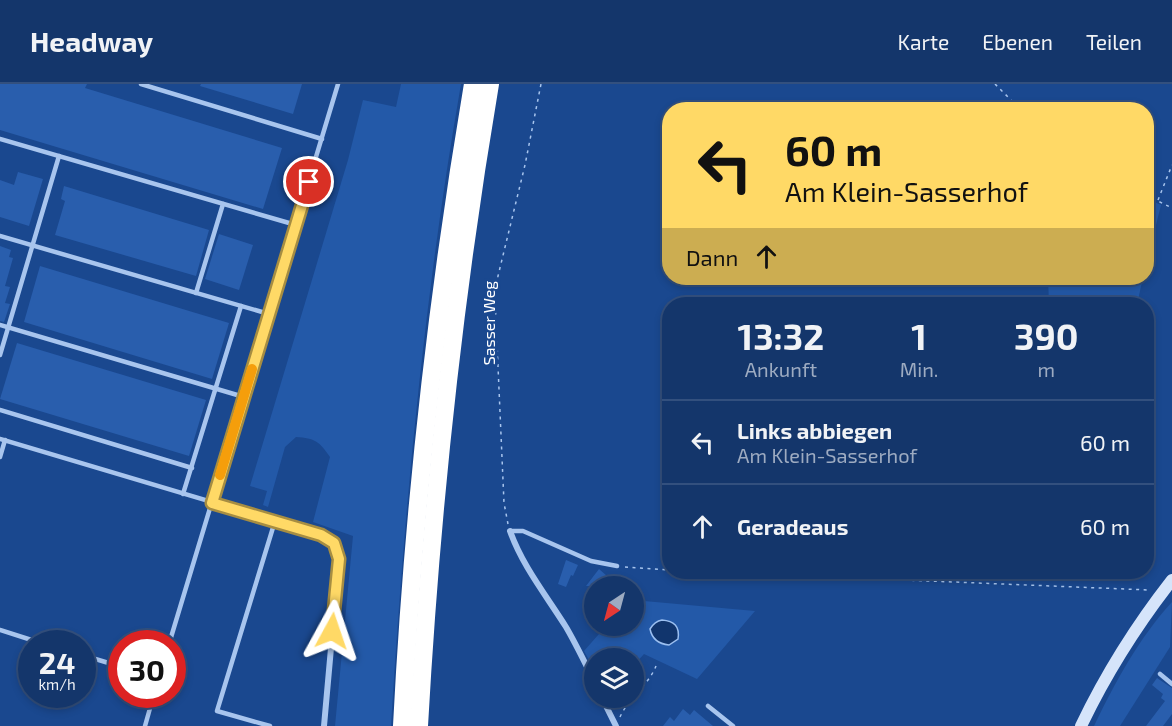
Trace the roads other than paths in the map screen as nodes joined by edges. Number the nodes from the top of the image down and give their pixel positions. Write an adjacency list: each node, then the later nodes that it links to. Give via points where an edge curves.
1 (141, 84): 6 (lane)
2 (338, 84): 6 (lane)
3 (473, 84): 43 (highway, via 437,332 419,496)
4 (490, 84): 44 (highway, via 449,381 428,586)
5 (0, 139): 7 (lane)
6 (322, 139): 9 (lane)
7 (59, 156): 8 (lane); 11 (lane)
8 (223, 204): 9 (lane); 12 (lane)
9 (296, 225): 14 (lane)
10 (0, 236): 11 (lane)
11 (33, 245): 12 (lane); 16 (lane)
12 (196, 293): 13 (lane)
13 (241, 306): 14 (lane); 18 (lane)
14 (269, 314): 19 (lane)
15 (0, 325): 16 (lane)
16 (8, 327): 17 (lane); 18 (lane)
17 (0, 355)
18 (216, 389): 19 (lane); 23 (lane)
19 (244, 397): 25 (lane)
20 (0, 410): 23 (lane)
21 (3, 440): 22 (lane); 24 (lane)
22 (0, 458)
23 (192, 468): 24 (lane)
24 (183, 494): 25 (lane)
25 (212, 503): 26 (lane); 32 (lane)
26 (259, 516): 27 (street)
27 (276, 521): 41 (lane, via 217,711); 42 (street, via 328,538 337,548)
28 (510, 531): 29 (lane, via 523,531 591,561); 34 (street, via 518,553)
29 (617, 566)
30 (1172, 580): 47 (main road, via 1116,660)
31 (0, 630): 33 (lane)
32 (174, 630)
33 (18, 636)
34 (584, 662)
35 (1160, 674): 36 (lane)
36 (1172, 684)
37 (708, 706): 46 (lane)
38 (150, 708): 40 (lane)
39 (607, 708): 45 (street)
40 (145, 726)
41 (270, 726)
42 (324, 726)
43 (402, 726)
44 (419, 726)
45 (616, 726)
46 (733, 726)
47 (1081, 726)

